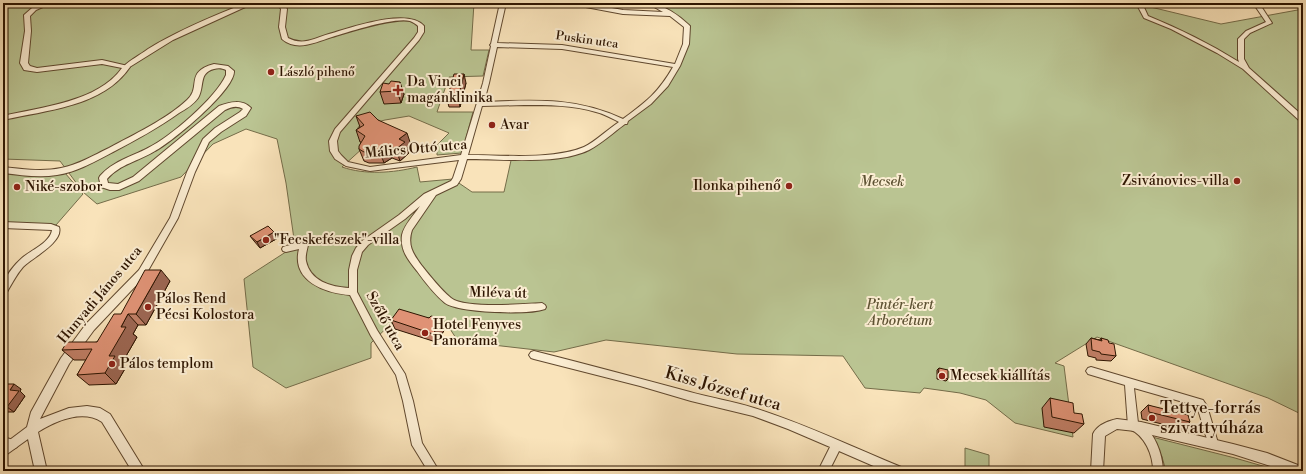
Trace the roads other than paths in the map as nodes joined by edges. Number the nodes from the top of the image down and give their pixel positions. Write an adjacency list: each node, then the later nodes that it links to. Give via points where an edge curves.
1 (49, 3): 14 (street, via 27,15 24,63 27,68 37,70 102,62)
2 (251, 3): 14 (street, via 191,29)
3 (280, 3): 20 (street, Málics Ottó utca, via 284,9 282,27 285,39 294,44 312,43 329,36 397,20 413,21 421,26 417,39 337,131 333,146 338,157 346,164 370,169)
4 (503, 3): 10 (street, Szőlő utca)
5 (575, 3): 9 (street, via 623,12)
6 (650, 3): 9 (street, Málics Ottó utca)
7 (1139, 3): 11 (street, via 1146,17)
8 (1256, 3): 12 (street, via 1270,23 1248,32 1241,39)
9 (672, 14): 13 (street, Málics Ottó utca, via 687,26 686,44)
10 (493, 45): 13 (street, Puskin utca, via 562,47); 16 (street, Szőlő utca)
11 (1220, 52): 12 (street); 15 (street)
12 (1241, 54): 15 (street)
13 (678, 66): 19 (street, Málics Ottó utca, via 649,103)
14 (126, 67): 17 (street, via 111,84 92,94)
15 (1246, 70): 18 (street)
16 (481, 104): 19 (street, via 551,103 598,110); 20 (street, Szőlő utca)
17 (3, 118)
18 (1303, 120)
19 (625, 122): 20 (street, Málics Ottó utca, via 587,148 567,154 548,157)
20 (465, 157): 22 (street, Szőlő utca, via 454,183 433,192)
21 (3, 170): 32 (street, Hunyadi János utca, via 58,172 72,169 95,158 183,107 196,93 201,73 214,67 226,67 230,75 214,96 173,136 157,147 108,171 103,178 104,185 119,186 136,179 225,106 241,104 247,108 203,145 166,235 142,272 78,342 35,416)
22 (421, 205): 26 (street, Szőlő utca, via 365,243 359,250 353,270); 27 (street, Miléva út, via 408,229 406,245 409,255 449,301 463,306 502,309)
23 (3, 225): 25 (street, via 51,227 56,229 56,232 52,240 23,261)
24 (286, 249): 26 (street, via 304,245 303,263 307,273 314,280 325,288)
25 (3, 292)
26 (353, 292): 40 (street, Szőlő utca, via 374,334 400,374 417,445)
27 (542, 307)
28 (534, 355): 35 (street, Kiss József utca, via 752,412)
29 (1090, 371): 30 (street)
30 (1129, 382): 31 (street); 34 (street, via 1200,403)
31 (1135, 427): 34 (street); 37 (street, via 1118,424 1106,428 1099,434); 43 (street, via 1149,439 1158,458)
32 (32, 430): 33 (street); 38 (street, Hunyadi János utca); 39 (street, via 50,419 69,413 96,412 106,418)
33 (8, 443): 36 (street)
34 (1213, 443): 44 (street)
35 (837, 445): 41 (street); 42 (street, Kiss József utca)
36 (3, 452)
37 (1097, 466)
38 (41, 471)
39 (139, 471)
40 (434, 471)
41 (823, 471)
42 (897, 471)
43 (1158, 471)
44 (1300, 471)

